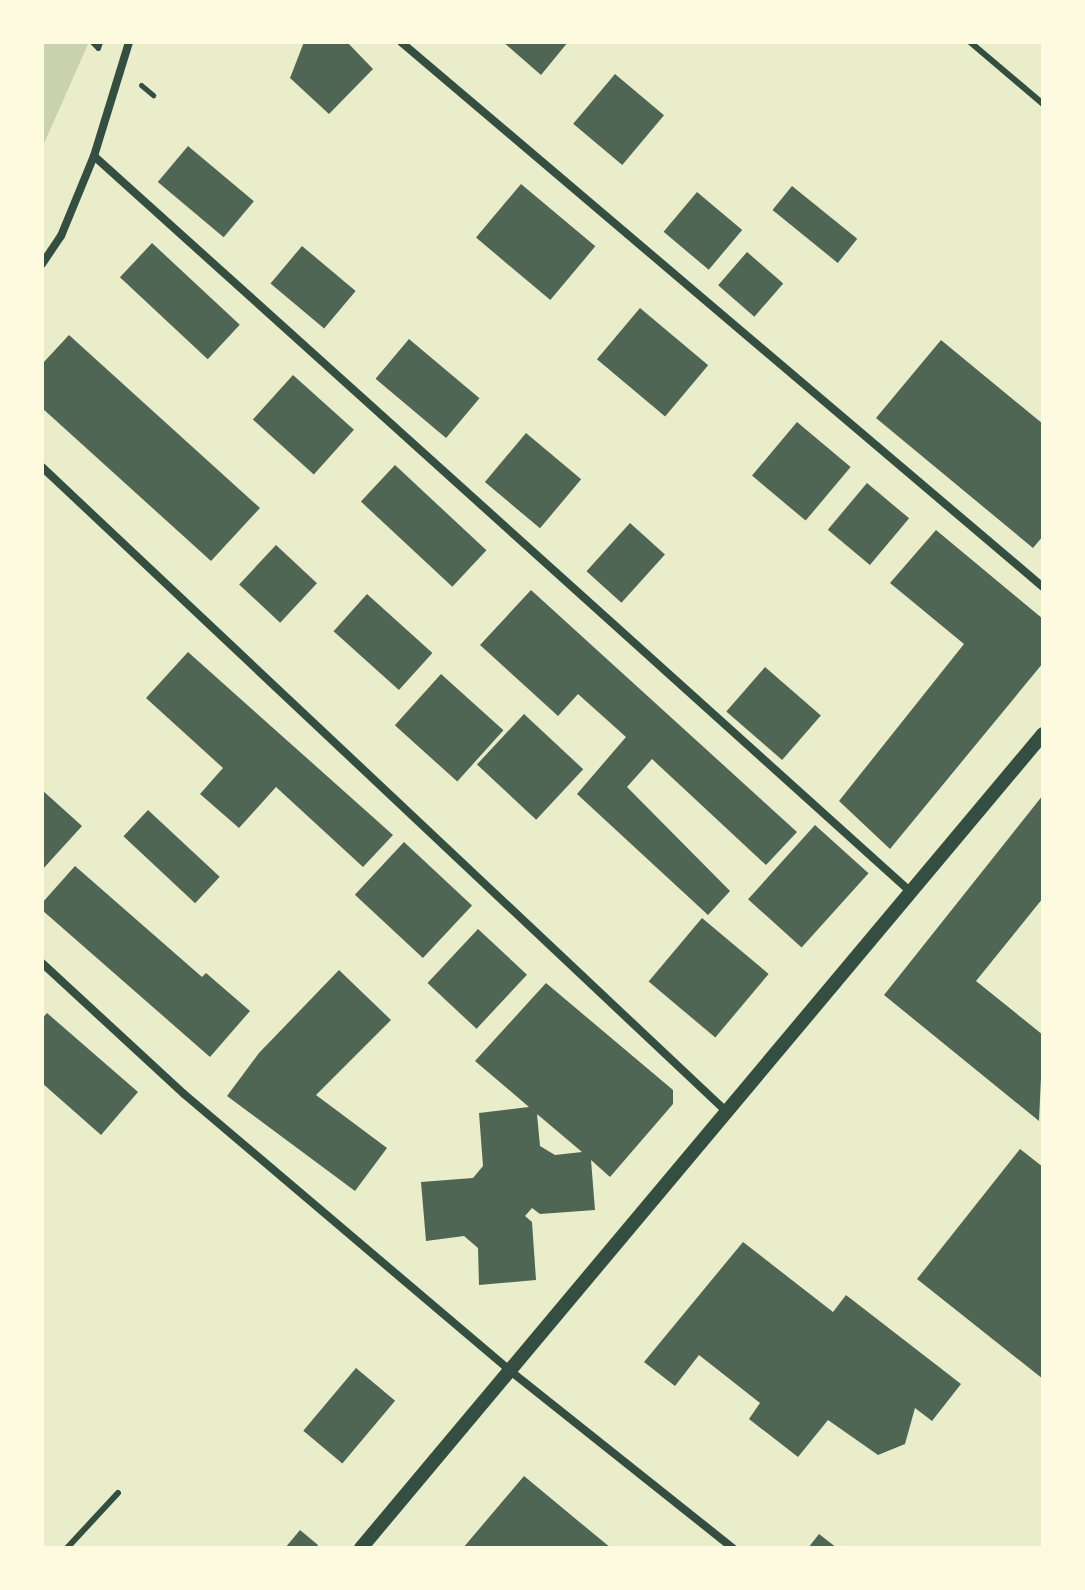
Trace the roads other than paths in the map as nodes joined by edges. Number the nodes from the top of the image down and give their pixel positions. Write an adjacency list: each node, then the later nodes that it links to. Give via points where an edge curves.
1 (129, 42): 5 (street)
2 (401, 42): 8 (street)
3 (970, 42): 4 (lane)
4 (1043, 104)
5 (94, 156): 6 (street, via 61,236); 10 (street)
6 (42, 264)
7 (42, 467): 12 (street)
8 (1043, 587)
9 (1043, 734): 10 (street)
10 (913, 894): 12 (street)
11 (42, 963): 13 (street, via 184,1094)
12 (727, 1112): 13 (street)
13 (509, 1370): 16 (street); 17 (street)
14 (118, 1493): 15 (lane)
15 (67, 1548)
16 (361, 1548)
17 (733, 1548)

